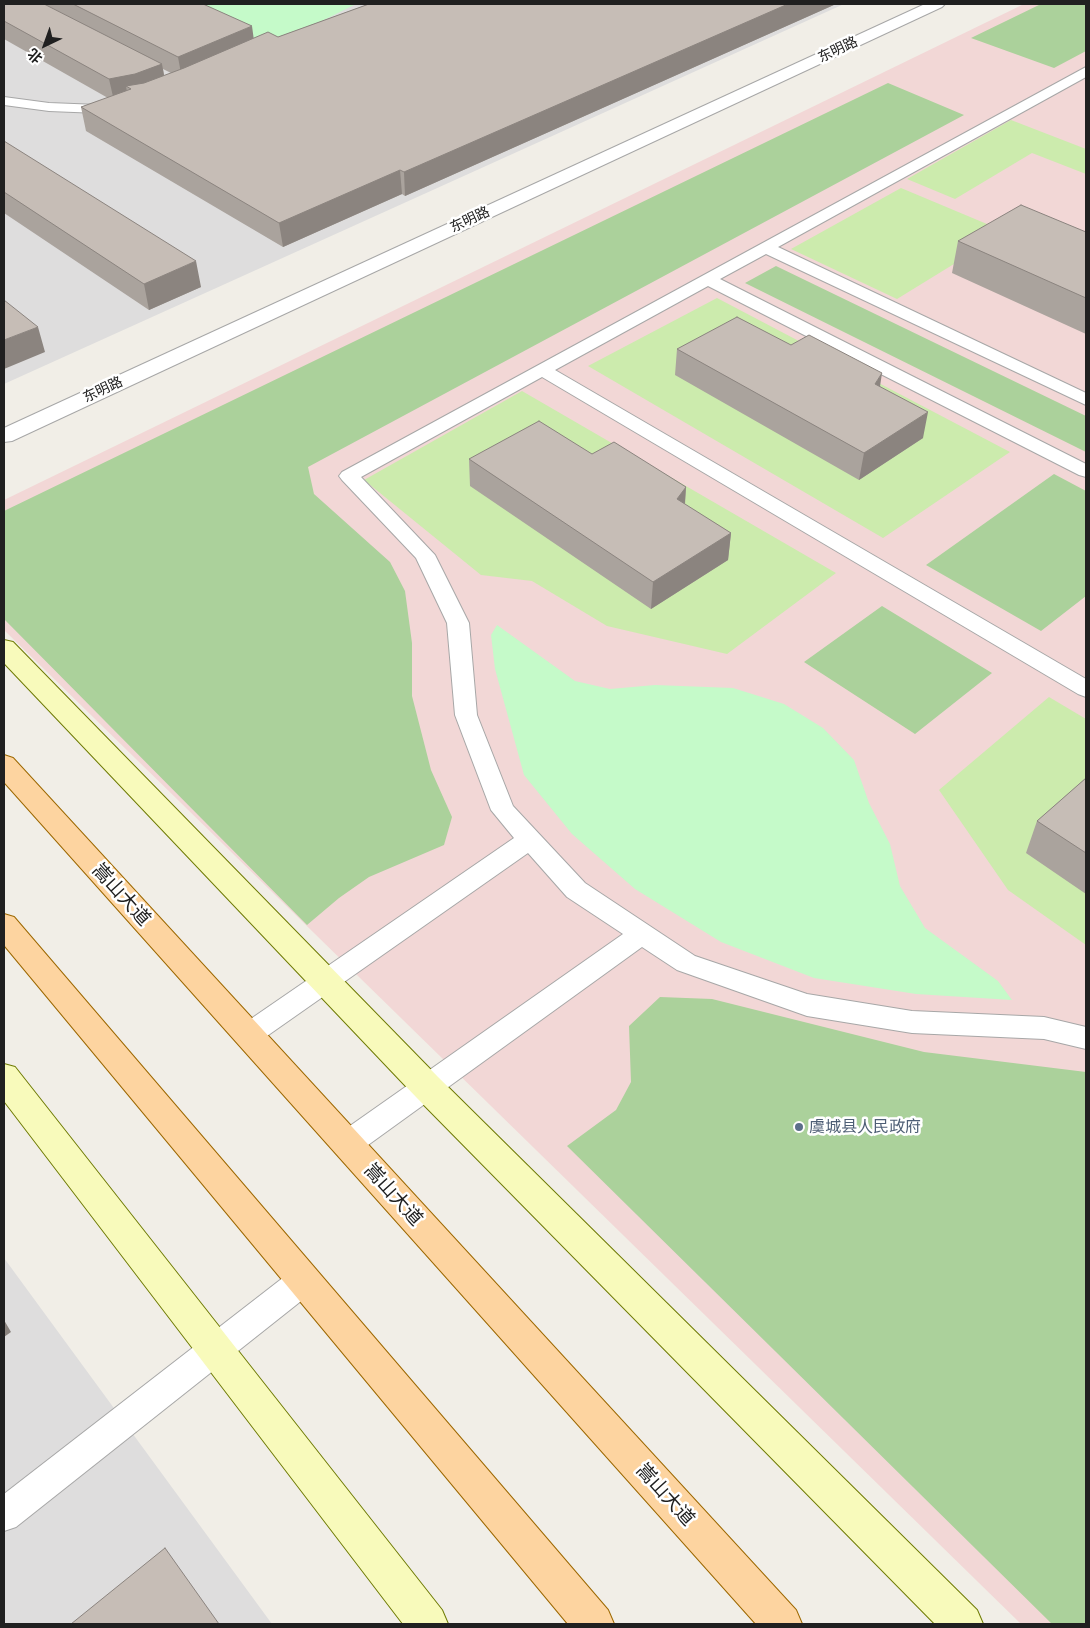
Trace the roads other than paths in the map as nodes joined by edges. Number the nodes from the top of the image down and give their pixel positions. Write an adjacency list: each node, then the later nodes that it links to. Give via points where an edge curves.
1 (937, 4): 9 (street, 东明路)
2 (1086, 70): 5 (lane)
3 (4, 101): 4 (lane, via 98,109)
4 (125, 104)
5 (765, 247): 6 (lane); 8 (lane)
6 (707, 279): 7 (lane); 10 (lane)
7 (542, 370): 12 (lane); 14 (lane, via 349,476 425,554 458,623 466,714 503,810)
8 (1086, 400)
9 (4, 436)
10 (1086, 471)
11 (4, 648): 17 (main road)
12 (1086, 689)
13 (4, 766): 18 (main road, 嵩山大道)
14 (530, 840): 16 (lane, via 576,890); 17 (lane)
15 (4, 925): 23 (main road)
16 (642, 934): 19 (lane, via 686,963 807,1005 912,1022 1044,1028); 21 (lane)
17 (325, 982): 18 (lane); 21 (main road)
18 (248, 1035): 22 (main road, 嵩山大道)
19 (1086, 1038)
20 (4, 1077): 24 (main road)
21 (427, 1086): 22 (lane); 29 (main road)
22 (347, 1144): 28 (main road, 嵩山大道)
23 (304, 1280): 24 (lane); 27 (main road)
24 (215, 1350): 25 (lane); 26 (main road)
25 (4, 1515)
26 (428, 1624)
27 (594, 1624)
28 (782, 1624)
29 (963, 1624)

